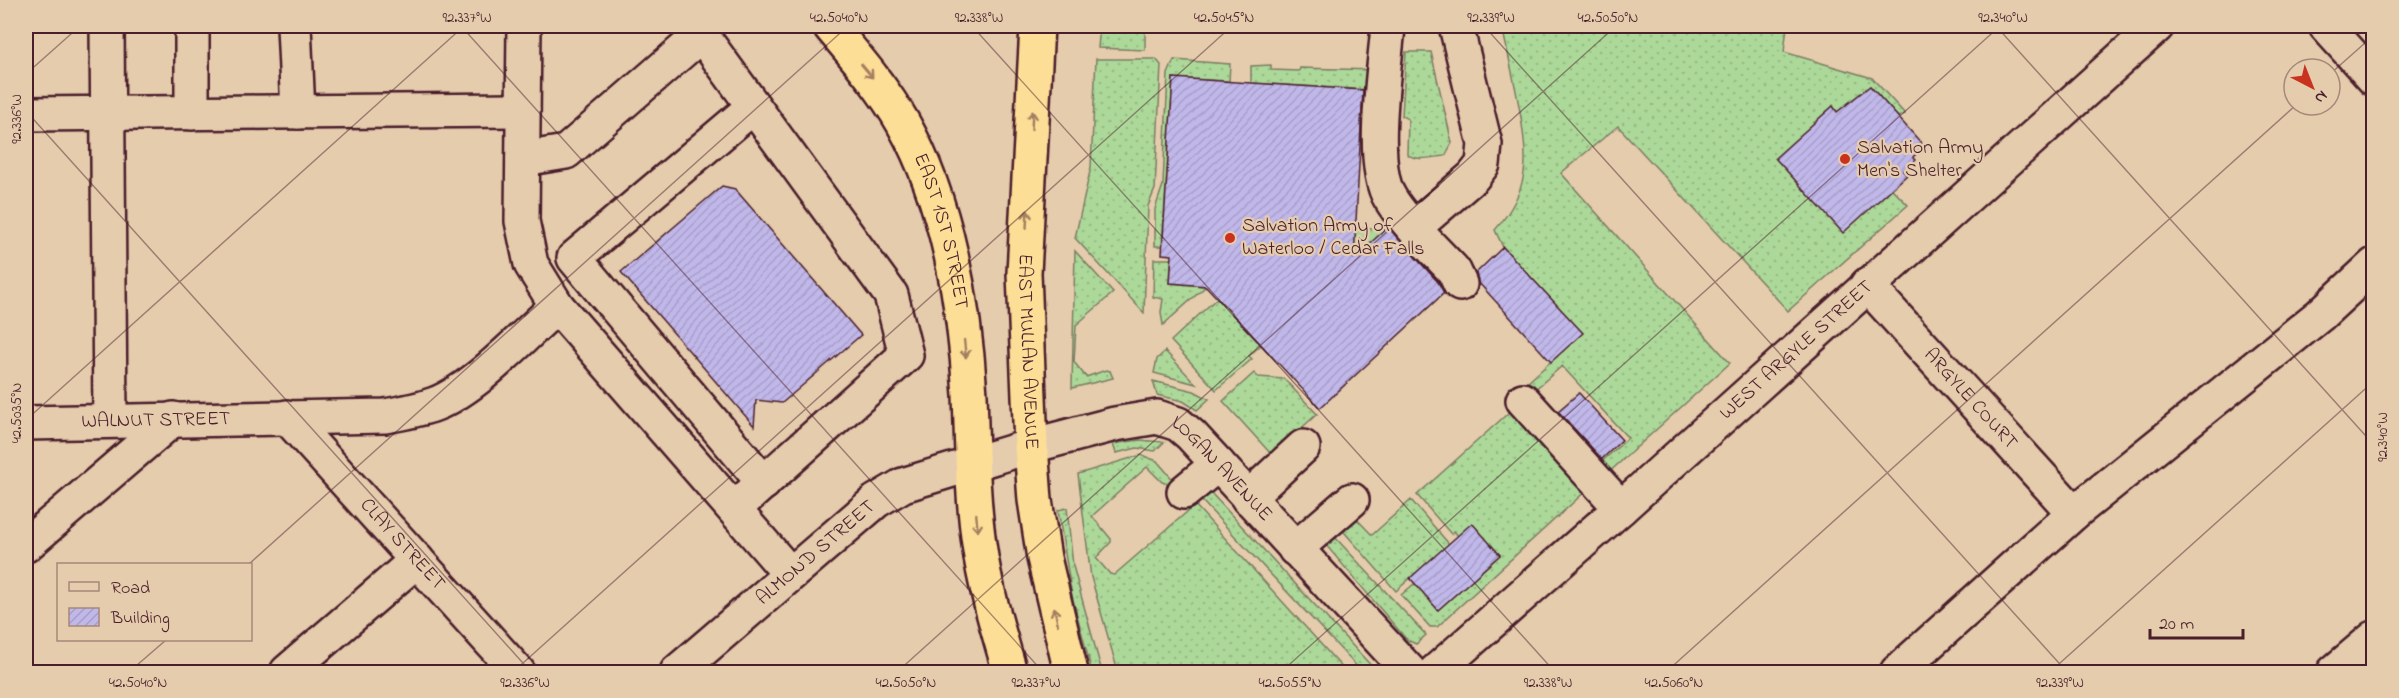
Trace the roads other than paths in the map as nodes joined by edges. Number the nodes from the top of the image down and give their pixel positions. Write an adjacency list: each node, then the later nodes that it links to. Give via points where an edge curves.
1 (107, 26): 15 (street)
2 (192, 26): 16 (street)
3 (294, 26): 17 (street)
4 (524, 26): 14 (street)
5 (830, 26): 34 (highway, EAST 1ST STREET, one-way to 34, via 878,84 904,125 941,217 960,307 970,393)
6 (1037, 26): 31 (highway, EAST MULLAN AVENUE, one-way to 6, via 1024,273)
7 (1388, 26): 20 (street, via 1380,134 1382,179 1390,198)
8 (1456, 26): 20 (street, via 1485,144 1483,164)
9 (2157, 26): 24 (street, WEST ARGYLE STREET)
10 (2326, 26): 12 (street)
11 (698, 30): 13 (street); 19 (street, via 566,152)
12 (2373, 79)
13 (753, 107): 21 (street, WALNUT STREET); 35 (street, via 891,295 906,355)
14 (523, 110): 17 (street); 19 (street)
15 (106, 112): 16 (street); 18 (street); 29 (street)
16 (192, 112): 17 (street)
17 (298, 112)
18 (26, 114)
19 (523, 159): 25 (street, via 525,246)
20 (1415, 227): 23 (street, via 1454,271)
21 (574, 258): 25 (street, WALNUT STREET); 35 (street)
22 (2373, 266): 41 (street, via 2320,315)
23 (1460, 284)
24 (1867, 285): 39 (street, WEST ARGYLE STREET); 41 (street, ARGYLE COURT)
25 (549, 296): 27 (street, WALNUT STREET, via 464,387 435,404 385,416); 40 (street)
26 (1523, 400): 39 (street)
27 (287, 417): 28 (street, WALNUT STREET); 44 (street, CLAY STREET)
28 (173, 418): 29 (street, WALNUT STREET); 42 (street)
29 (110, 420): 30 (street, WALNUT STREET)
30 (26, 423)
31 (1031, 446): 33 (street, LOGAN AVENUE, via 1157,417 1178,424); 34 (street, LOGAN AVENUE); 51 (highway, EAST MULLAN AVENUE, one-way to 31, via 1044,558)
32 (1303, 447): 37 (street)
33 (1218, 464): 36 (street); 37 (street, LOGAN AVENUE)
34 (972, 465): 45 (street, ALMOND STREET, via 903,485 876,501); 50 (highway, one-way to 50, via 979,545)
35 (764, 483): 40 (street)
36 (1184, 492)
37 (1248, 498): 43 (street, LOGAN AVENUE)
38 (1352, 500): 43 (street)
39 (1621, 508): 53 (street, WEST ARGYLE STREET)
40 (734, 509): 45 (street)
41 (2074, 513): 54 (street)
42 (26, 545)
43 (1295, 549): 52 (street, LOGAN AVENUE)
44 (417, 560): 47 (street); 48 (street, CLAY STREET)
45 (790, 574): 49 (street, ALMOND STREET)
46 (2373, 638): 55 (street)
47 (287, 672)
48 (518, 672)
49 (677, 672)
50 (1010, 672)
51 (1071, 672)
52 (1410, 672)
53 (1435, 672)
54 (1897, 672)
55 (2334, 672)

